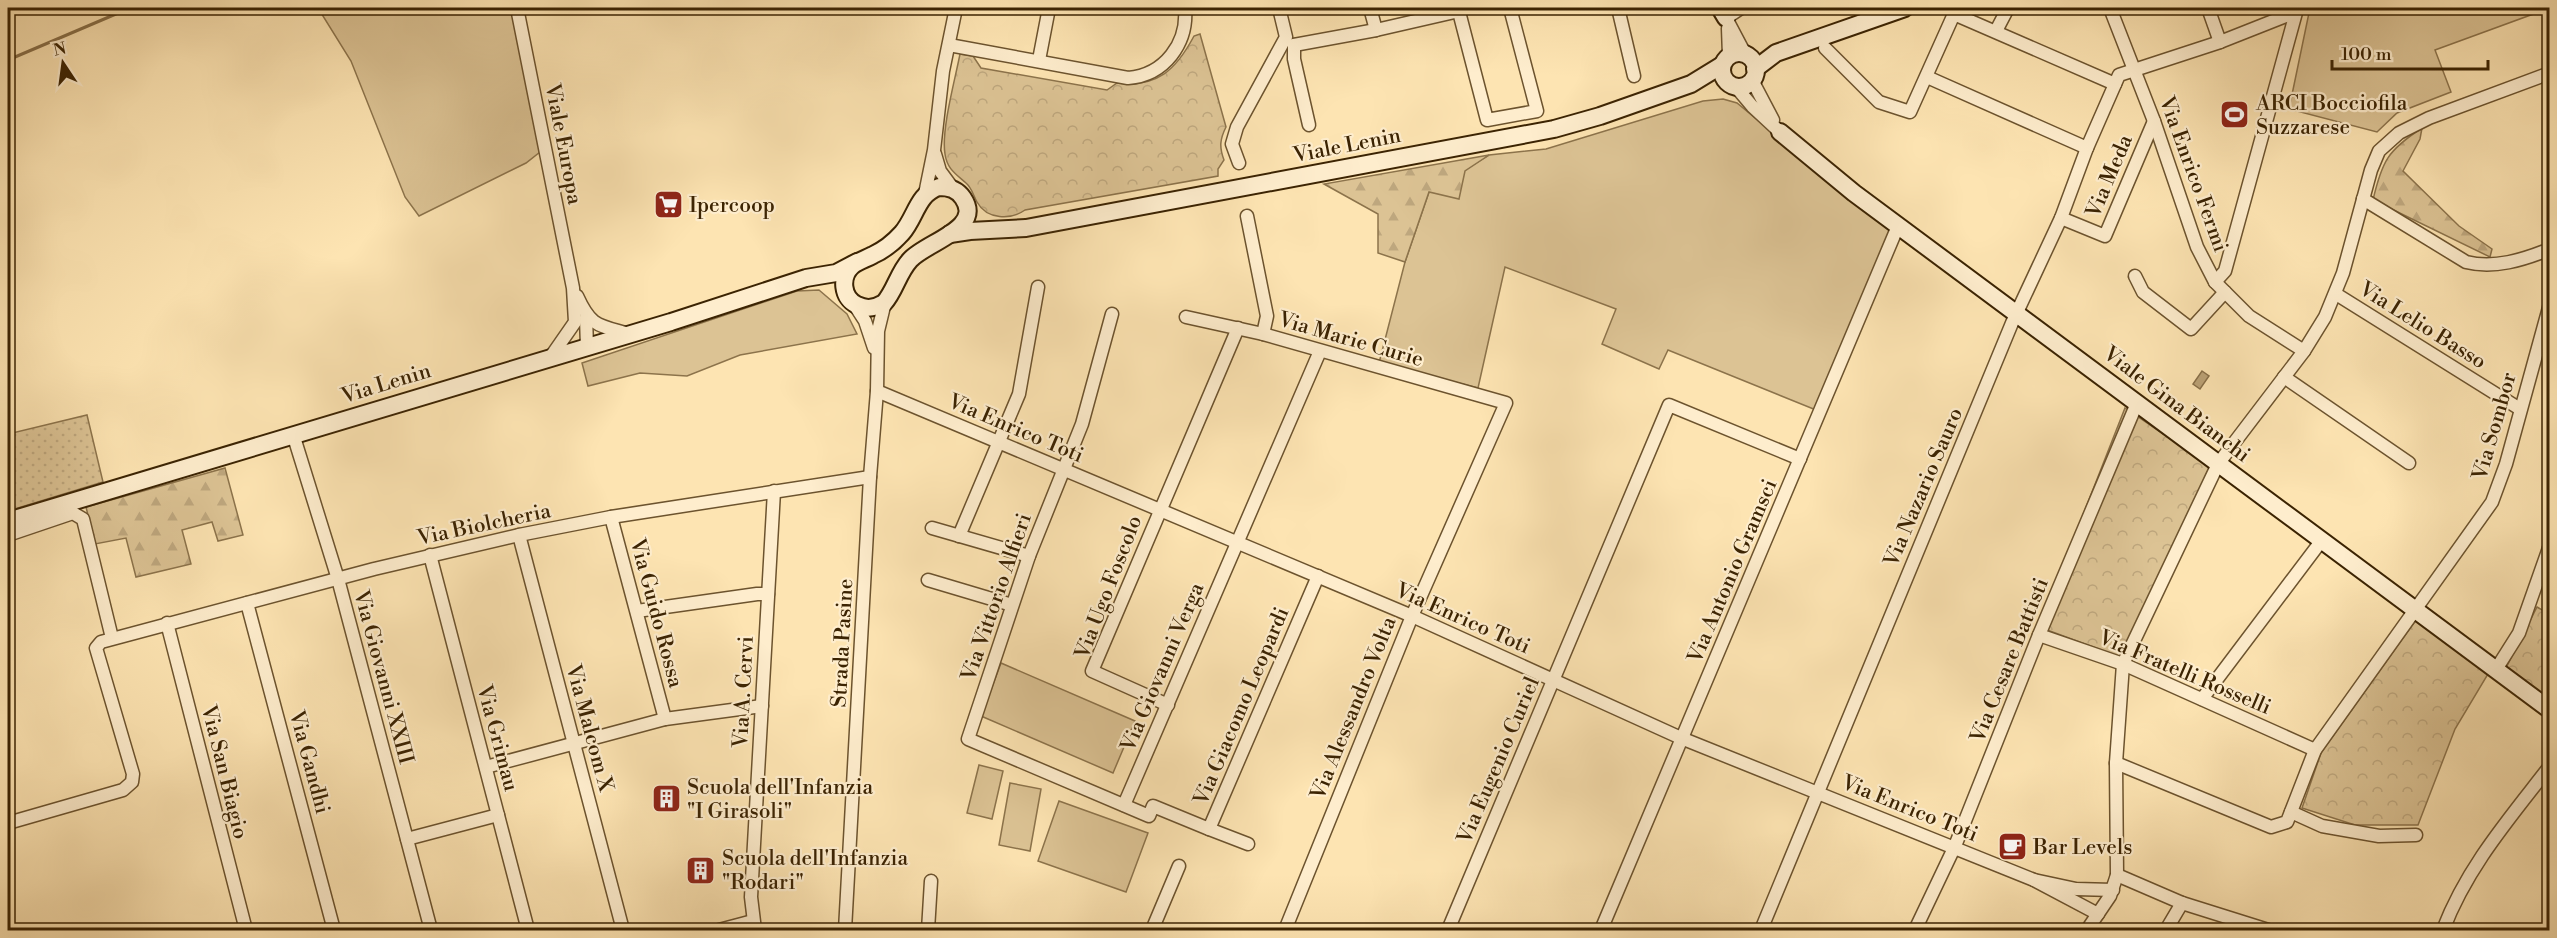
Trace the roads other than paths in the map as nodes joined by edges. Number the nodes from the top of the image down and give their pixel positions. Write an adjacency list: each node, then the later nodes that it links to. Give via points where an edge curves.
1 (517, 8): 58 (street, Viale Europa)
2 (956, 8): 21 (street)
3 (1049, 8): 23 (street)
4 (1185, 8): 23 (street, via 1182,39 1164,63 1142,77 1128,78)
5 (1279, 8): 19 (street)
6 (1370, 8): 17 (street)
7 (1512, 8): 14 (street, via 1537,111 1487,120)
8 (1618, 8): 27 (street)
9 (1742, 8): 16 (street)
10 (1905, 8): 24 (main road)
11 (2008, 8): 18 (street)
12 (2110, 8): 25 (street, Via Enrico Fermi)
13 (2208, 8): 20 (street)
14 (1458, 9): 17 (street)
15 (2296, 10): 20 (street); 47 (street, via 2225,271)
16 (1723, 13): 24 (street)
17 (1376, 30): 19 (street)
18 (1996, 31): 28 (street, via 1954,14); 29 (street)
19 (1290, 41): 31 (street); 35 (street, via 1237,128 1232,144)
20 (2220, 42): 25 (street)
21 (949, 45): 23 (street); 34 (street)
22 (1825, 48): 28 (street, via 1879,102 1910,112)
23 (1039, 60)
24 (1740, 69): 32 (street); 42 (main road, Viale Lenin, via 1554,129)
25 (2133, 69): 29 (street, Via Nazario Sauro, via 2119,75); 30 (street, Via Enrico Fermi)
26 (2550, 73): 38 (street, via 2399,132 2379,151)
27 (1634, 76)
28 (1928, 77): 33 (street)
29 (2115, 84): 33 (street, Via Nazario Sauro)
30 (2154, 121): 40 (street, Via Meda, via 2105,236); 47 (street, Via Enrico Fermi, via 2197,247)
31 (1309, 125)
32 (1779, 132): 41 (main road, Viale Gina Bianchi)
33 (2087, 148): 40 (street, Via Nazario Sauro)
34 (934, 150): 36 (street); 37 (street, via 940,171)
35 (1239, 163)
36 (925, 194): 37 (main road, via 939,187); 45 (main road, Via Lenin, via 903,232 884,249)
37 (960, 196): 42 (main road, via 976,216); 43 (main road, via 967,209 963,225)
38 (2363, 200): 44 (street, via 2477,265 2500,265); 51 (street)
39 (1247, 216): 61 (street, via 1267,316)
40 (2061, 218): 55 (street, Via Nazario Sauro)
41 (1898, 226): 55 (main road, Viale Gina Bianchi); 74 (street, Via Antonio Gramsci)
42 (1006, 230): 43 (main road, Viale Lenin)
43 (950, 234): 53 (main road, via 910,259)
44 (2550, 249)
45 (857, 262): 49 (main road, Via Lenin, via 836,273 806,278); 52 (main road, via 844,281)
46 (2135, 276): 50 (street, via 2143,292 2191,329)
47 (2215, 282): 50 (street, Via Enrico Fermi)
48 (1038, 287): 73 (street, via 1018,394)
49 (777, 289): 52 (main road, Via Lenin, via 819,282 838,287); 60 (main road, Via Lenin)
50 (2225, 292): 64 (street, Via Enrico Fermi, via 2249,316)
51 (2336, 294): 64 (street); 71 (street, Via Lelio Basso)
52 (850, 300): 53 (main road, via 868,308); 65 (street, via 865,321)
53 (885, 302): 65 (street, Strada Pasine, via 879,320)
54 (2550, 304): 71 (street, Via Sombor)
55 (2016, 313): 70 (main road, Viale Gina Bianchi); 118 (street, Via Nazario Sauro)
56 (1112, 314): 77 (street, Via Vittorio Alfieri, via 1082,424)
57 (1186, 317): 59 (street, Via Marie Curie)
58 (581, 320): 60 (street); 62 (street); 66 (street)
59 (1238, 328): 61 (street, Via Marie Curie); 80 (street)
60 (630, 334): 62 (main road, Via Lenin)
61 (1263, 334): 63 (street, Via Marie Curie)
62 (587, 347): 66 (main road, Via Lenin)
63 (1320, 351): 69 (street, Via Marie Curie); 88 (street, Via Giovanni Verga)
64 (2304, 351): 67 (street)
65 (877, 357): 68 (street, Strada Pasine)
66 (550, 358): 72 (main road, Via Lenin)
67 (2284, 377): 75 (street); 76 (street)
68 (877, 391): 73 (street, Via Enrico Toti); 78 (street, Strada Pasine)
69 (1506, 403): 100 (street, Via Alessandro Volta)
70 (2137, 403): 76 (main road, Viale Gina Bianchi); 102 (street, Via Cesare Battisti)
71 (2520, 409): 98 (street, Via Sombor, via 2492,502)
72 (293, 434): 82 (main road, Via Lenin); 93 (street, Via Giovanni XXIII)
73 (999, 441): 77 (street, Via Enrico Toti); 86 (street)
74 (1800, 459): 106 (street, Via Eugenio Curiel, via 1669,405); 112 (street, Via Antonio Gramsci)
75 (2409, 463)
76 (2218, 464): 87 (main road, Viale Gina Bianchi); 104 (street)
77 (1063, 469): 80 (street, Via Enrico Toti); 91 (street, Via Vittorio Alfieri)
78 (870, 477): 79 (street, Via Biolcheria); 142 (street, Strada Pasine)
79 (774, 491): 81 (street, Via Biolcheria); 95 (street, Via A. Cervi)
80 (1160, 509): 88 (street, Via Enrico Toti); 108 (street, Via Ugo Foscolo, via 1092,671)
81 (612, 517): 85 (street, Via Biolcheria); 99 (street, Via Guido Rossa)
82 (8, 521)
83 (933, 528): 86 (street)
84 (8, 535): 103 (street, via 73,513 83,519)
85 (519, 535): 90 (street, Via Biolcheria); 113 (street, Via Malcom X)
86 (959, 536): 91 (street)
87 (2322, 540): 98 (main road, Viale Gina Bianchi); 107 (street)
88 (1236, 543): 92 (street, Via Enrico Toti); 108 (street, Via Giovanni Verga)
89 (2550, 545): 105 (street, via 2519,633)
90 (430, 555): 93 (street, Via Biolcheria); 117 (street, Via Grimau)
91 (1029, 556): 97 (street, Via Vittorio Alfieri)
92 (1318, 576): 100 (street, Via Enrico Toti); 123 (street, Via Giacomo Leopardi)
93 (338, 579): 96 (street, Via Biolcheria); 125 (street, Via Giovanni XXIII)
94 (928, 580): 97 (street)
95 (768, 594): 99 (street); 109 (street, Via A. Cervi)
96 (247, 603): 101 (street, Via Biolcheria); 137 (street, Via Gandhi)
97 (1012, 605): 119 (street, Via Vittorio Alfieri, via 968,738)
98 (2415, 609): 105 (main road, Viale Gina Bianchi); 114 (street, Via Sombor)
99 (637, 611): 111 (street, Via Guido Rossa)
100 (1412, 616): 106 (street, Via Enrico Toti); 145 (street, Via Alessandro Volta)
101 (167, 623): 103 (street, Via Biolcheria); 136 (street, Via San Biagio)
102 (2039, 634): 104 (street, Via Fratelli Rosselli); 127 (street, Via Cesare Battisti)
103 (112, 638): 122 (street, via 96,648 133,774 132,782 123,790)
104 (2123, 664): 107 (street, Via Fratelli Rosselli); 115 (street, Via Fratelli Rosselli)
105 (2495, 671): 110 (main road, Viale Gina Bianchi)
106 (1553, 679): 112 (street, Via Enrico Toti); 146 (street, Via Eugenio Curiel)
107 (2202, 699): 114 (street, Via Fratelli Rosselli)
108 (1168, 705): 119 (street, Via Giovanni Verga)
109 (762, 706): 111 (street); 135 (street, Via A. Cervi, via 751,897)
110 (2550, 710)
111 (665, 719): 113 (street)
112 (1681, 738): 118 (street, Via Enrico Toti); 147 (street, Via Antonio Gramsci)
113 (574, 743): 117 (street); 140 (street, Via Malcom X)
114 (2315, 750): 120 (street, Via Sombor)
115 (2116, 764): 120 (street, via 2271,827 2287,822); 129 (street, Via Fratelli Rosselli)
116 (2550, 766): 153 (street, via 2484,851 2462,886)
117 (486, 767): 121 (street, Via Grimau)
118 (1817, 792): 127 (street, Via Enrico Toti); 148 (street, Via Nazario Sauro)
119 (1124, 805): 123 (street, Via Giacomo Leopardi, via 1149,816 1153,806)
120 (2291, 812): 124 (street, via 2322,826 2379,836)
121 (498, 815): 125 (street); 139 (street, Via Grimau)
122 (8, 823)
123 (1209, 829): 126 (street)
124 (2416, 836)
125 (407, 839): 138 (street, Via Giovanni XXIII)
126 (1248, 844)
127 (1955, 846): 130 (street, Via Enrico Toti); 149 (street, Via Cesare Battisti)
128 (1179, 866): 144 (street)
129 (2117, 875): 132 (street, Via Fratelli Rosselli); 133 (street)
130 (2034, 880): 132 (street, Via Enrico Toti, via 2076,889); 134 (street, Via Enrico Toti)
131 (931, 881): 143 (street)
132 (2113, 890): 134 (street, Via Fratelli Rosselli)
133 (2182, 903): 151 (street); 152 (street)
134 (2098, 914): 150 (street, Via Fratelli Rosselli)
135 (754, 926): 141 (street)
136 (246, 930)
137 (334, 930)
138 (431, 930)
139 (528, 930)
140 (623, 930)
141 (718, 930)
142 (845, 930)
143 (928, 930)
144 (1152, 930)
145 (1285, 930)
146 (1449, 930)
147 (1601, 930)
148 (1761, 930)
149 (1915, 930)
150 (2087, 930)
151 (2166, 930)
152 (2268, 930)
153 (2443, 930)

